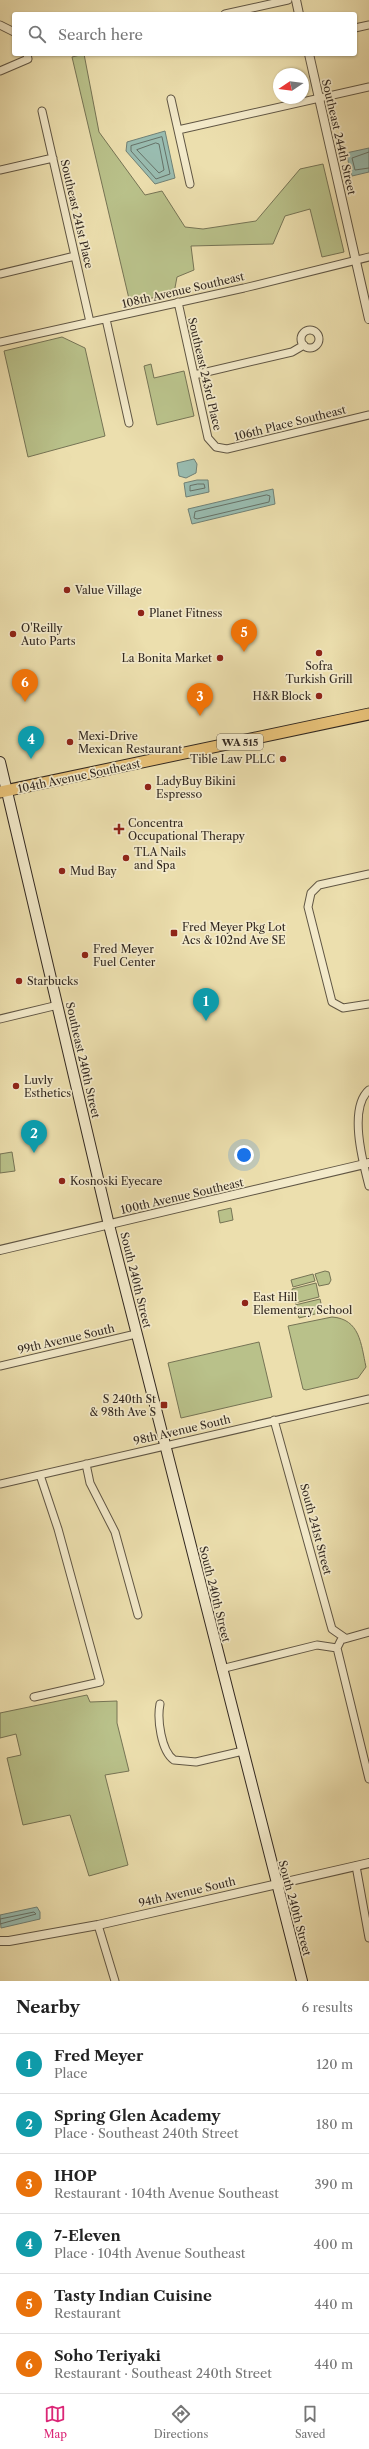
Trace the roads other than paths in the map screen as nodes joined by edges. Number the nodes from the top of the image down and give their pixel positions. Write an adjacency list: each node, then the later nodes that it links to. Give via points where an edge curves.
1 (288, 0): 3 (street)
2 (296, 0): 4 (street)
3 (235, 12)
4 (299, 12)
5 (0, 25): 8 (street)
6 (369, 25): 7 (street)
7 (357, 28)
8 (12, 31)
9 (27, 56): 11 (street)
10 (308, 56): 14 (street, Southeast 244th Street)
11 (0, 71)
12 (369, 87): 14 (street)
13 (171, 99): 16 (street)
14 (319, 99): 16 (street); 22 (street, Southeast 244th Street)
15 (42, 111): 17 (street, Southeast 241st Place)
16 (178, 130): 19 (street)
17 (53, 158): 18 (street); 20 (street, Southeast 241st Place)
18 (0, 170)
19 (190, 184)
20 (75, 256): 23 (street); 27 (street, Southeast 241st Place)
21 (369, 257): 22 (street, 108th Avenue Southeast)
22 (355, 260): 24 (street, 108th Avenue Southeast); 26 (street, Southeast 244th Street)
23 (0, 274)
24 (178, 302): 25 (street, 108th Avenue Southeast); 30 (street, Southeast 243rd Place)
25 (106, 319): 27 (street, 108th Avenue Southeast); 32 (street)
26 (369, 319)
27 (90, 322): 28 (street, 108th Avenue Southeast)
28 (0, 342)
29 (304, 345): 30 (street, via 292,352)
30 (194, 375): 33 (street, Southeast 243rd Place, via 208,438)
31 (369, 415): 33 (street, 106th Place Southeast, via 227,449)
32 (129, 423)
33 (216, 447)
34 (369, 714): 36 (main road, 104th Avenue Southeast / WA 515)
35 (0, 762): 36 (main road, Southeast 240th Street)
36 (3, 791): 39 (main road, Southeast 240th Street)
37 (369, 874): 38 (street, via 319,886 311,893 308,907 332,1002 348,1008)
38 (369, 1004)
39 (58, 1005): 40 (street); 44 (main road, Southeast 240th Street)
40 (0, 1019)
41 (369, 1090): 42 (street, via 362,1099 360,1114 359,1142)
42 (366, 1164): 43 (street); 44 (street, 100th Avenue Southeast)
43 (369, 1186)
44 (109, 1224): 45 (street, 100th Avenue Southeast); 46 (main road, South 240th Street)
45 (0, 1250)
46 (136, 1334): 47 (street, 99th Avenue South); 50 (main road, South 240th Street)
47 (0, 1366)
48 (369, 1398): 49 (street, 98th Avenue South)
49 (274, 1420): 50 (street, 98th Avenue South); 56 (street, South 241st Street, via 332,1629)
50 (164, 1445): 51 (street, 98th Avenue South); 58 (main road, South 240th Street)
51 (86, 1464): 52 (street, 98th Avenue South); 54 (street, via 90,1483 115,1532)
52 (40, 1475): 53 (street, 98th Avenue South); 59 (street, via 58,1528 100,1682)
53 (0, 1484)
54 (138, 1615)
55 (369, 1632): 56 (street)
56 (345, 1638): 57 (street)
57 (338, 1646): 58 (street, via 317,1645); 62 (street)
58 (221, 1669): 61 (main road, South 240th Street)
59 (34, 1697)
60 (160, 1704): 61 (street, via 159,1716 166,1751 174,1760 196,1762)
61 (243, 1751): 65 (main road, South 240th Street)
62 (369, 1779)
63 (369, 1863): 64 (street, 94th Avenue South)
64 (356, 1866): 65 (street, 94th Avenue South); 67 (street)
65 (275, 1883): 66 (street, 94th Avenue South); 72 (main road, South 240th Street)
66 (98, 1925): 69 (street, 94th Avenue South); 71 (street)
67 (369, 1938)
68 (0, 1941): 69 (street, 94th Avenue South)
69 (9, 1941): 70 (street, 94th Avenue South)
70 (0, 1948)
71 (115, 1981)
72 (302, 1981)

